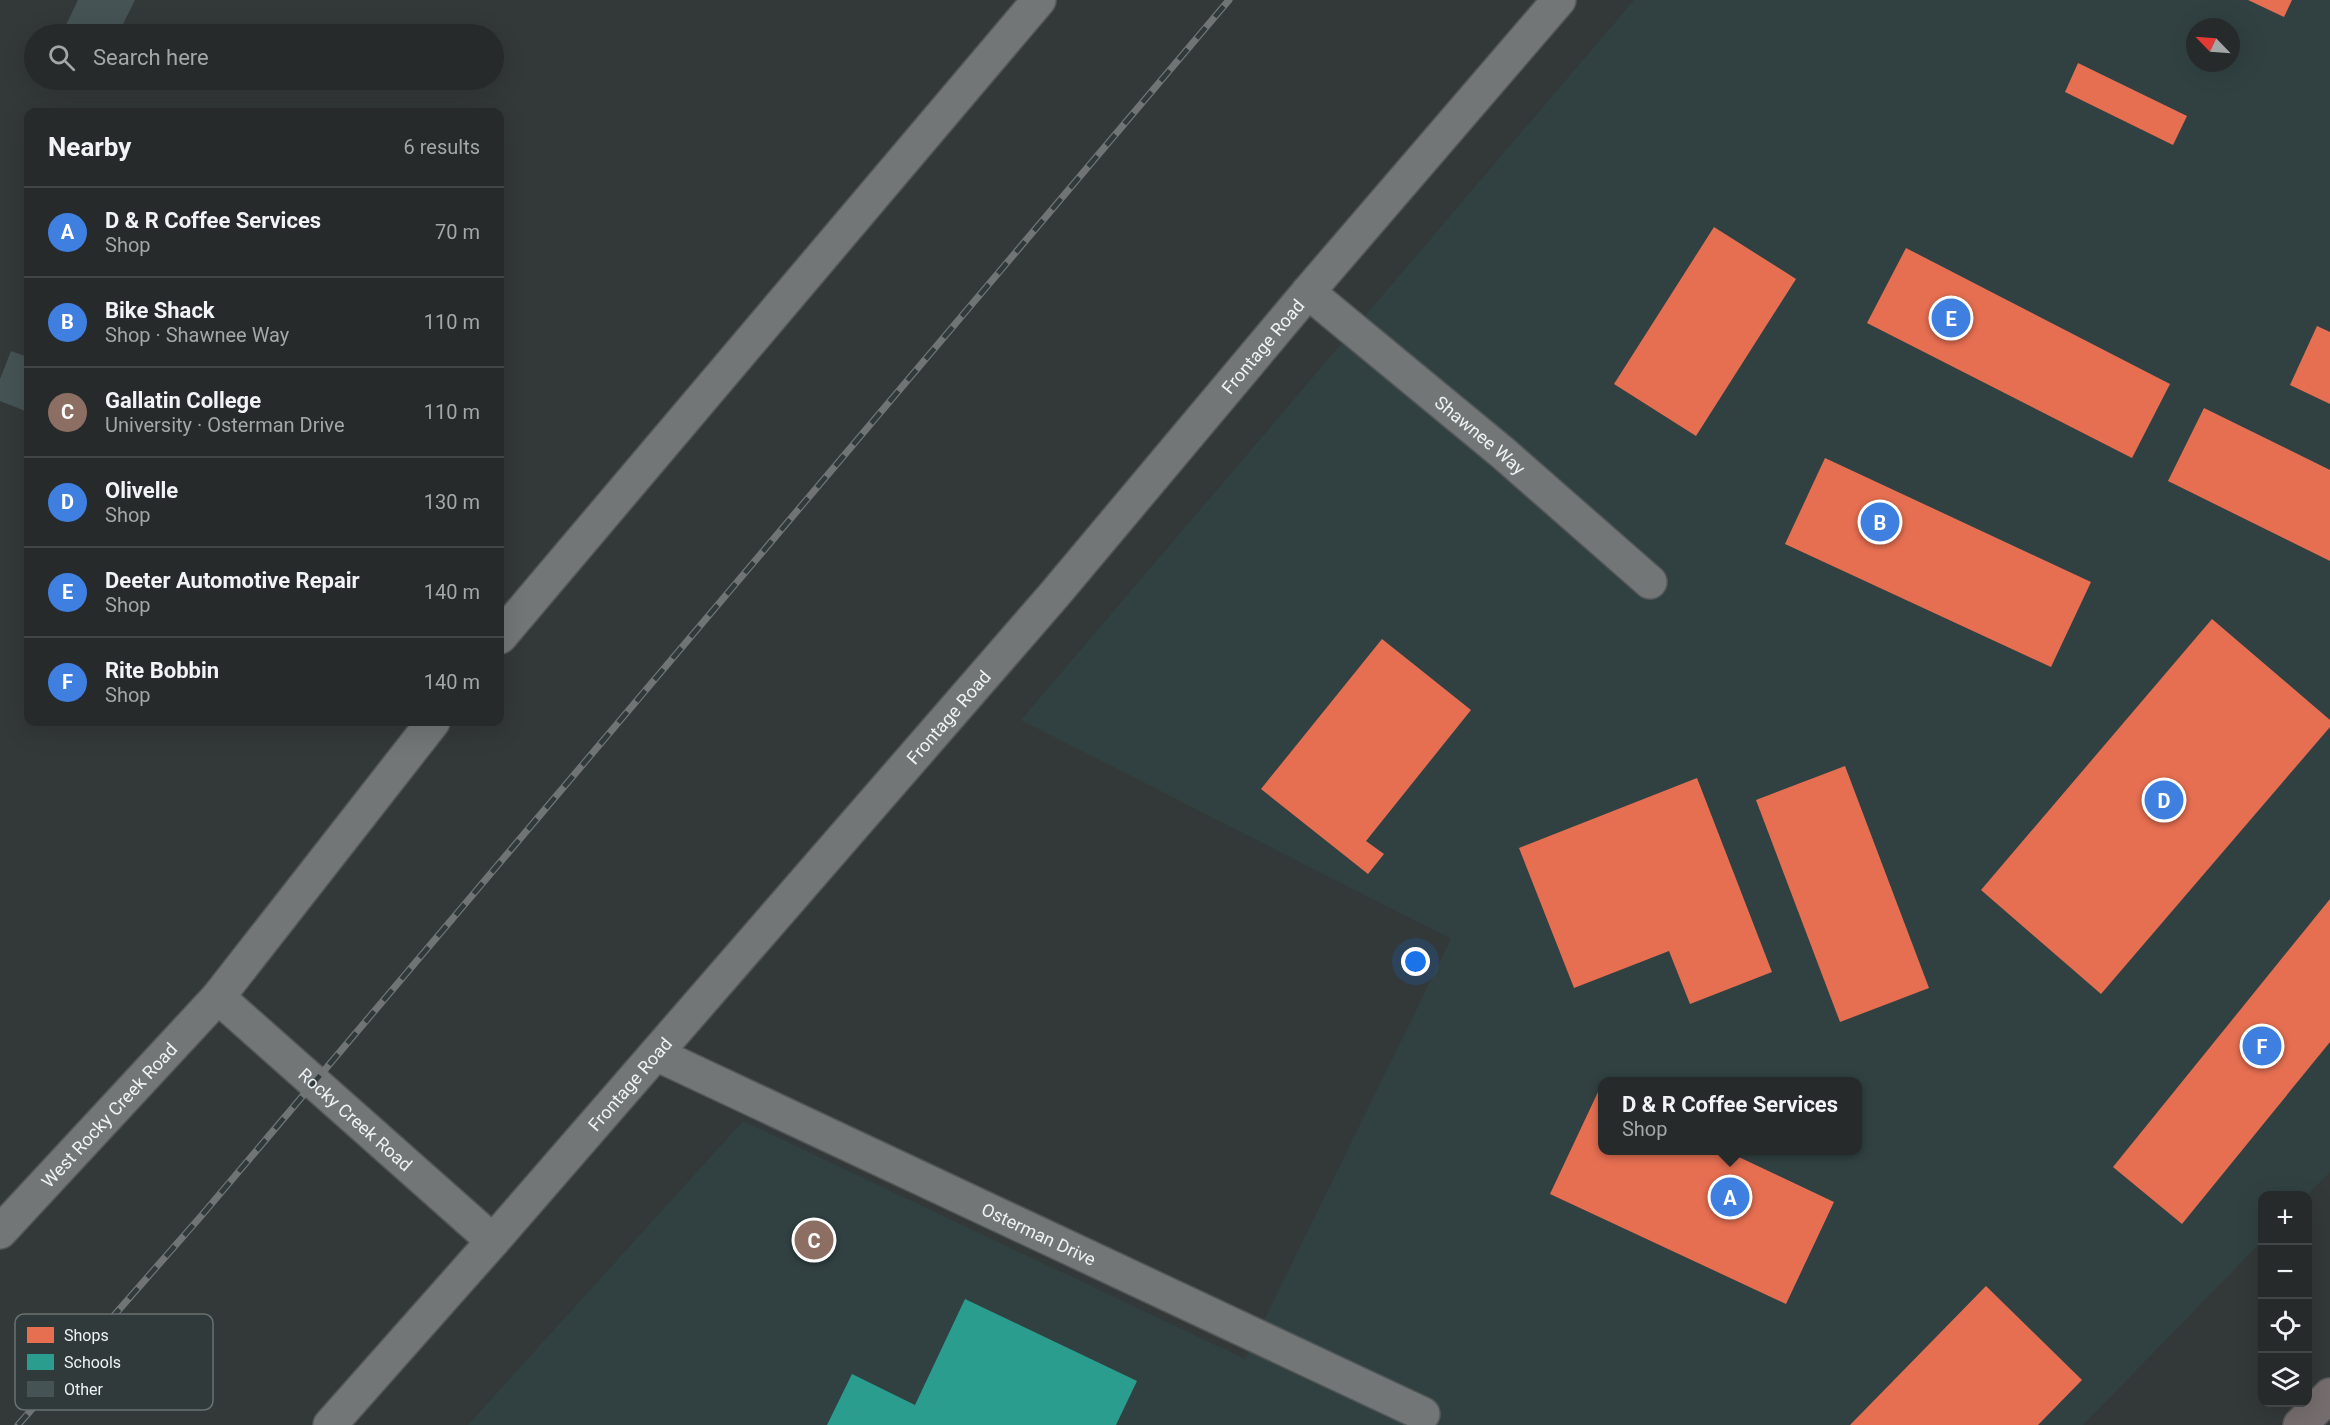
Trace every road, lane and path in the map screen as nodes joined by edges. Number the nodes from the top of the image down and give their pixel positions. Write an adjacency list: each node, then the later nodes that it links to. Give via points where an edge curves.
1 (1039, 0): 5 (street)
2 (1559, 0): 3 (street, Frontage Road)
3 (1308, 292): 4 (street, Shawnee Way, via 1503,453); 8 (street, Frontage Road, via 1054,595)
4 (1650, 582)
5 (504, 632)
6 (430, 726): 7 (street, West Rocky Creek Road)
7 (218, 997): 9 (street, West Rocky Creek Road); 10 (street, Rocky Creek Road)
8 (656, 1054): 10 (street, Frontage Road); 12 (street, Osterman Drive)
9 (0, 1232)
10 (493, 1241): 13 (street, Frontage Road)
11 (2330, 1395): 14 (highway)
12 (1423, 1414)
13 (330, 1425)
14 (2300, 1425)

